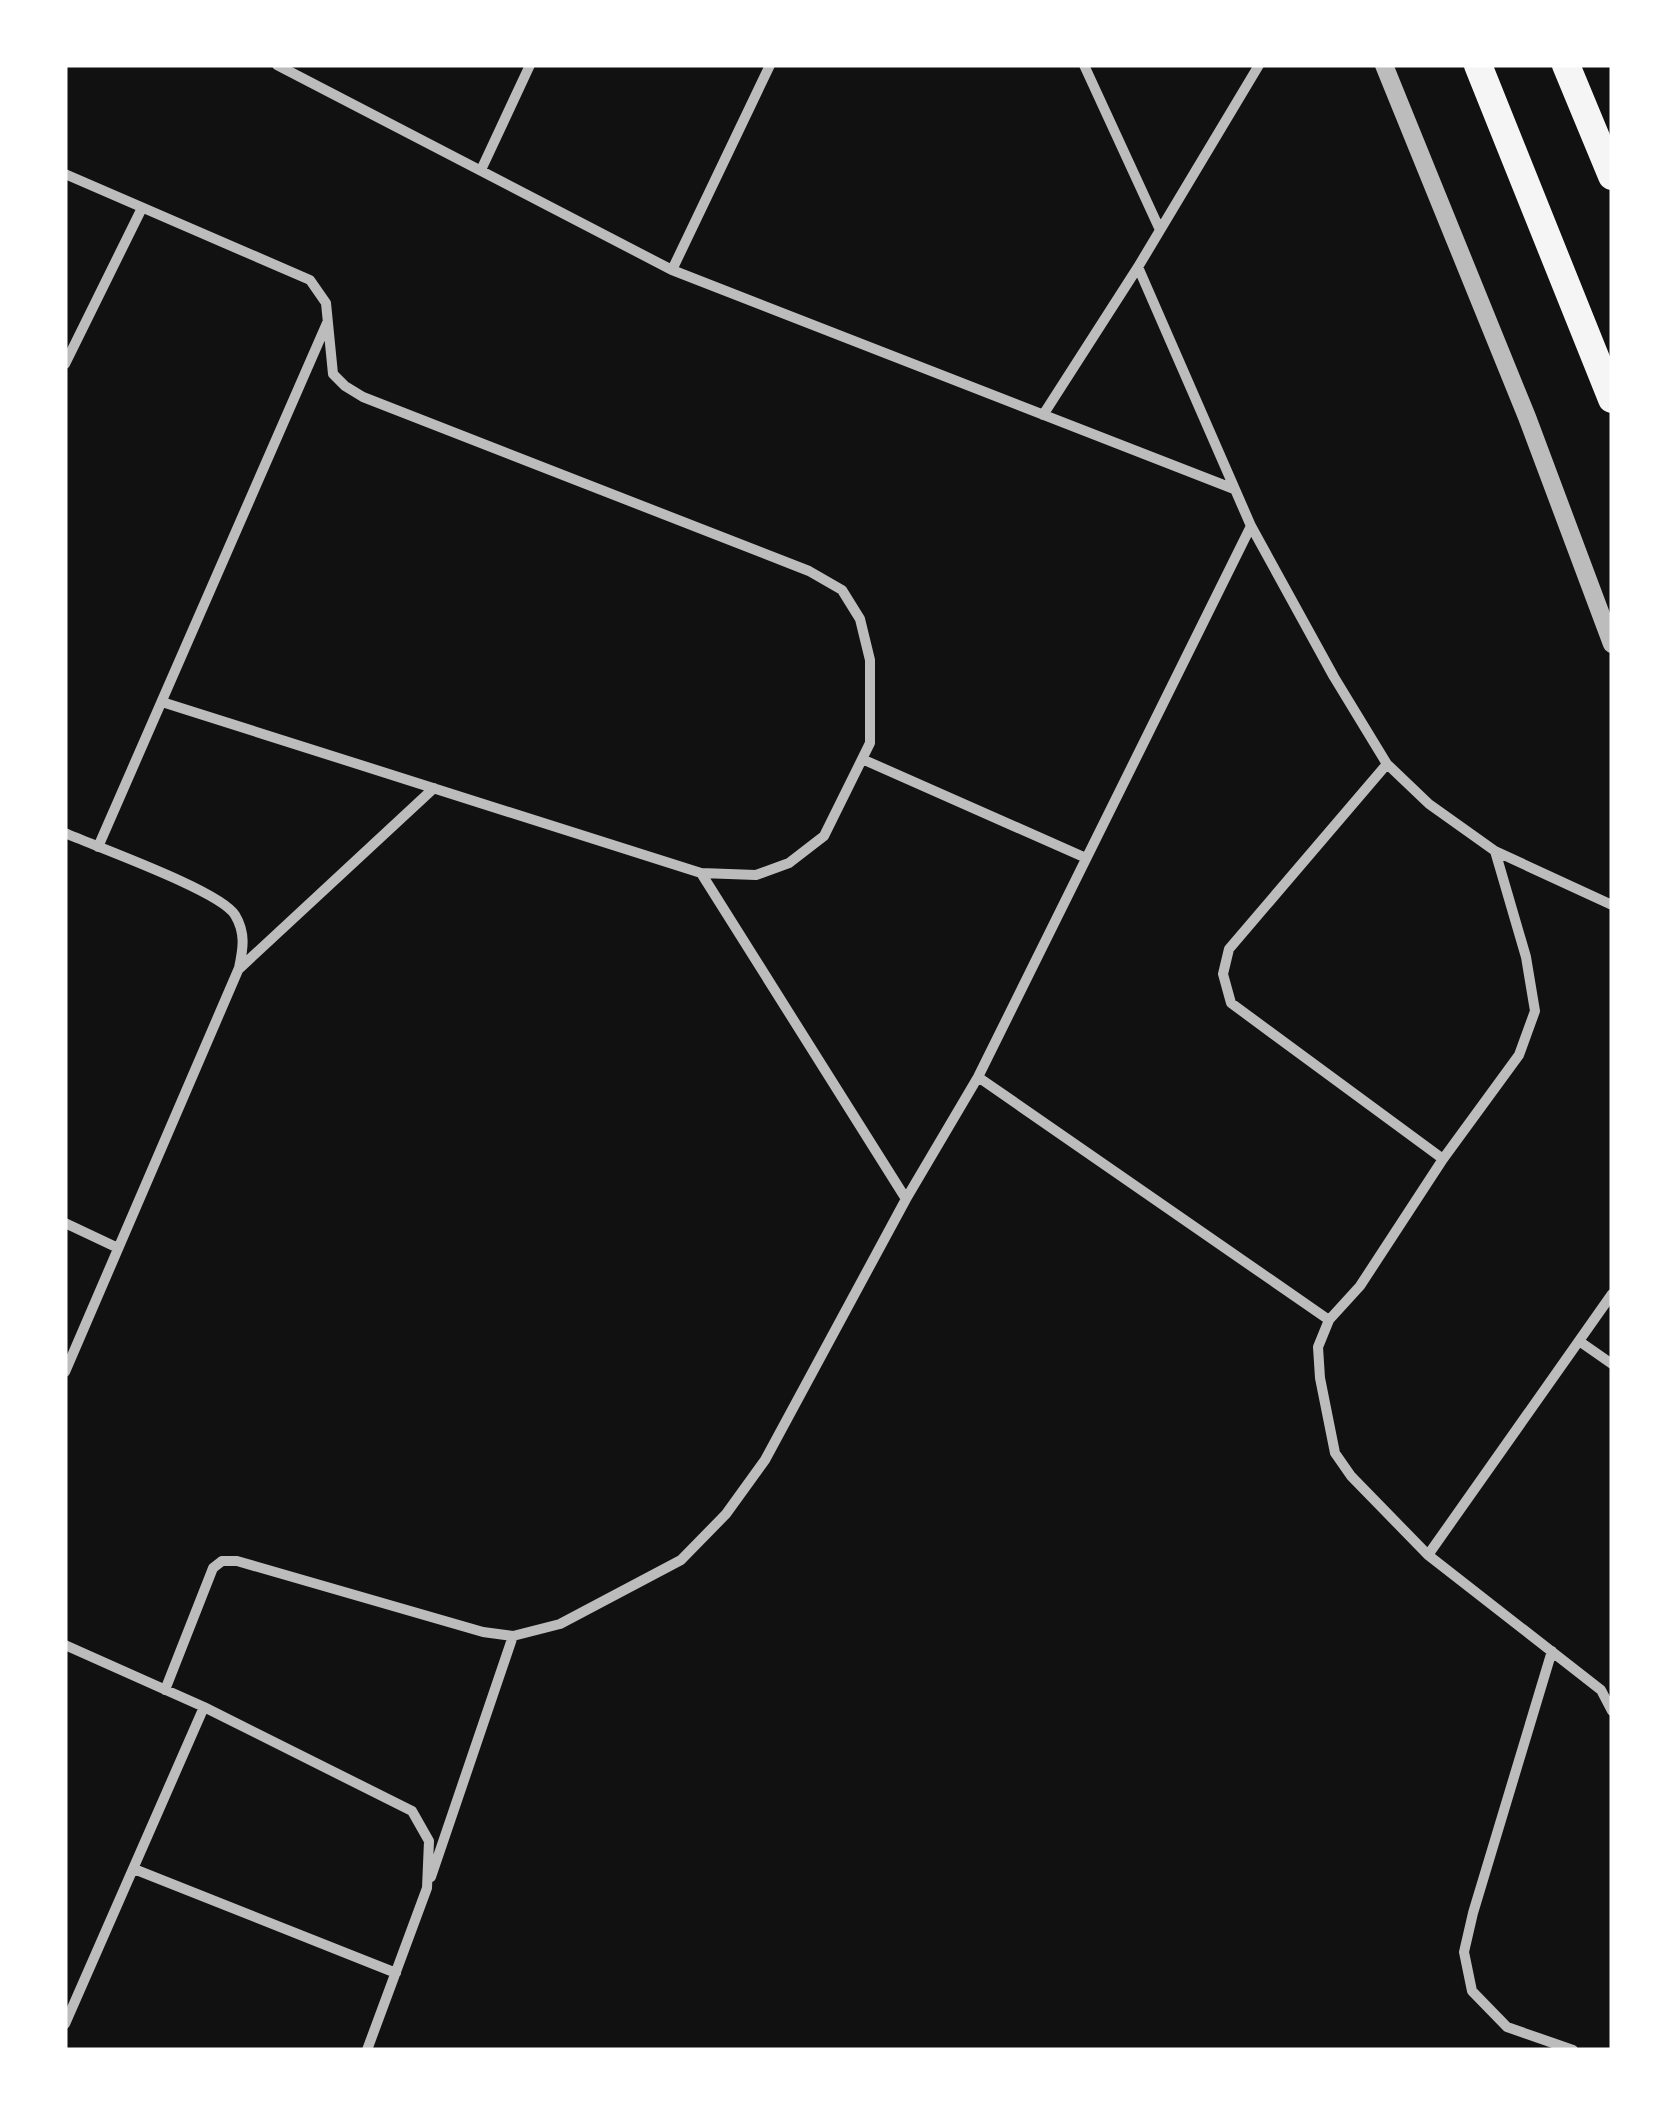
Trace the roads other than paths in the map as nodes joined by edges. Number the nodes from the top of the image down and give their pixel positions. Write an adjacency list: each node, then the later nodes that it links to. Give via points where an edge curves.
1 (277, 65): 9 (street)
2 (530, 65): 9 (street)
3 (770, 65): 15 (street)
4 (1084, 65): 13 (street)
5 (1259, 65): 13 (street)
6 (1384, 65): 22 (street)
7 (1478, 65): 18 (highway)
8 (1566, 65): 11 (highway)
9 (480, 170): 15 (street)
10 (65, 174): 12 (street)
11 (1612, 176)
12 (142, 208): 16 (street, via 310,280 326,303); 17 (street)
13 (1160, 230): 14 (street)
14 (1138, 267): 19 (street); 20 (street)
15 (672, 270): 19 (street)
16 (328, 322): 23 (street); 24 (street, via 333,374 363,397 809,571 842,590 860,619 870,660 870,742)
17 (65, 364)
18 (1612, 399)
19 (1043, 415): 20 (street)
20 (1234, 489): 21 (street)
21 (1251, 526): 25 (street); 30 (street)
22 (1612, 644)
23 (162, 702): 26 (street); 28 (street)
24 (862, 759): 30 (street); 31 (street, via 824,836 789,863 756,875)
25 (1387, 764): 29 (street, via 1429,804); 35 (street, via 1229,948 1223,974 1231,1003)
26 (434, 788): 31 (street); 33 (street)
27 (65, 834): 28 (street)
28 (98, 847): 33 (street, via 208,893 234,912 245,942)
29 (1495, 850): 32 (street); 35 (street, via 1535,1010 1519,1054)
30 (1086, 858): 34 (street)
31 (701, 872): 36 (street)
32 (1612, 905)
33 (239, 968): 38 (street)
34 (978, 1077): 36 (street); 40 (street)
35 (1443, 1159): 40 (street, via 1360,1286)
36 (906, 1199): 45 (street, via 780,1435 726,1514 681,1560 560,1624)
37 (65, 1222): 38 (street)
38 (118, 1248): 43 (street)
39 (1612, 1294): 41 (street)
40 (1329, 1320): 44 (street, via 1318,1348 1335,1452)
41 (1580, 1340): 42 (street); 44 (street)
42 (1612, 1364)
43 (65, 1372)
44 (1428, 1555): 47 (street)
45 (513, 1636): 48 (street, via 222,1562 204,1588); 52 (street)
46 (65, 1645): 48 (street)
47 (1552, 1651): 50 (street, via 1600,1690); 56 (street, via 1464,1952 1472,1991 1507,2026)
48 (165, 1690): 49 (street)
49 (204, 1707): 51 (street); 52 (street, via 412,1811 429,1841)
50 (1612, 1711)
51 (134, 1869): 53 (street); 54 (street)
52 (427, 1888): 53 (street)
53 (396, 1973): 55 (street)
54 (65, 2024)
55 (367, 2050)
56 (1572, 2050)

